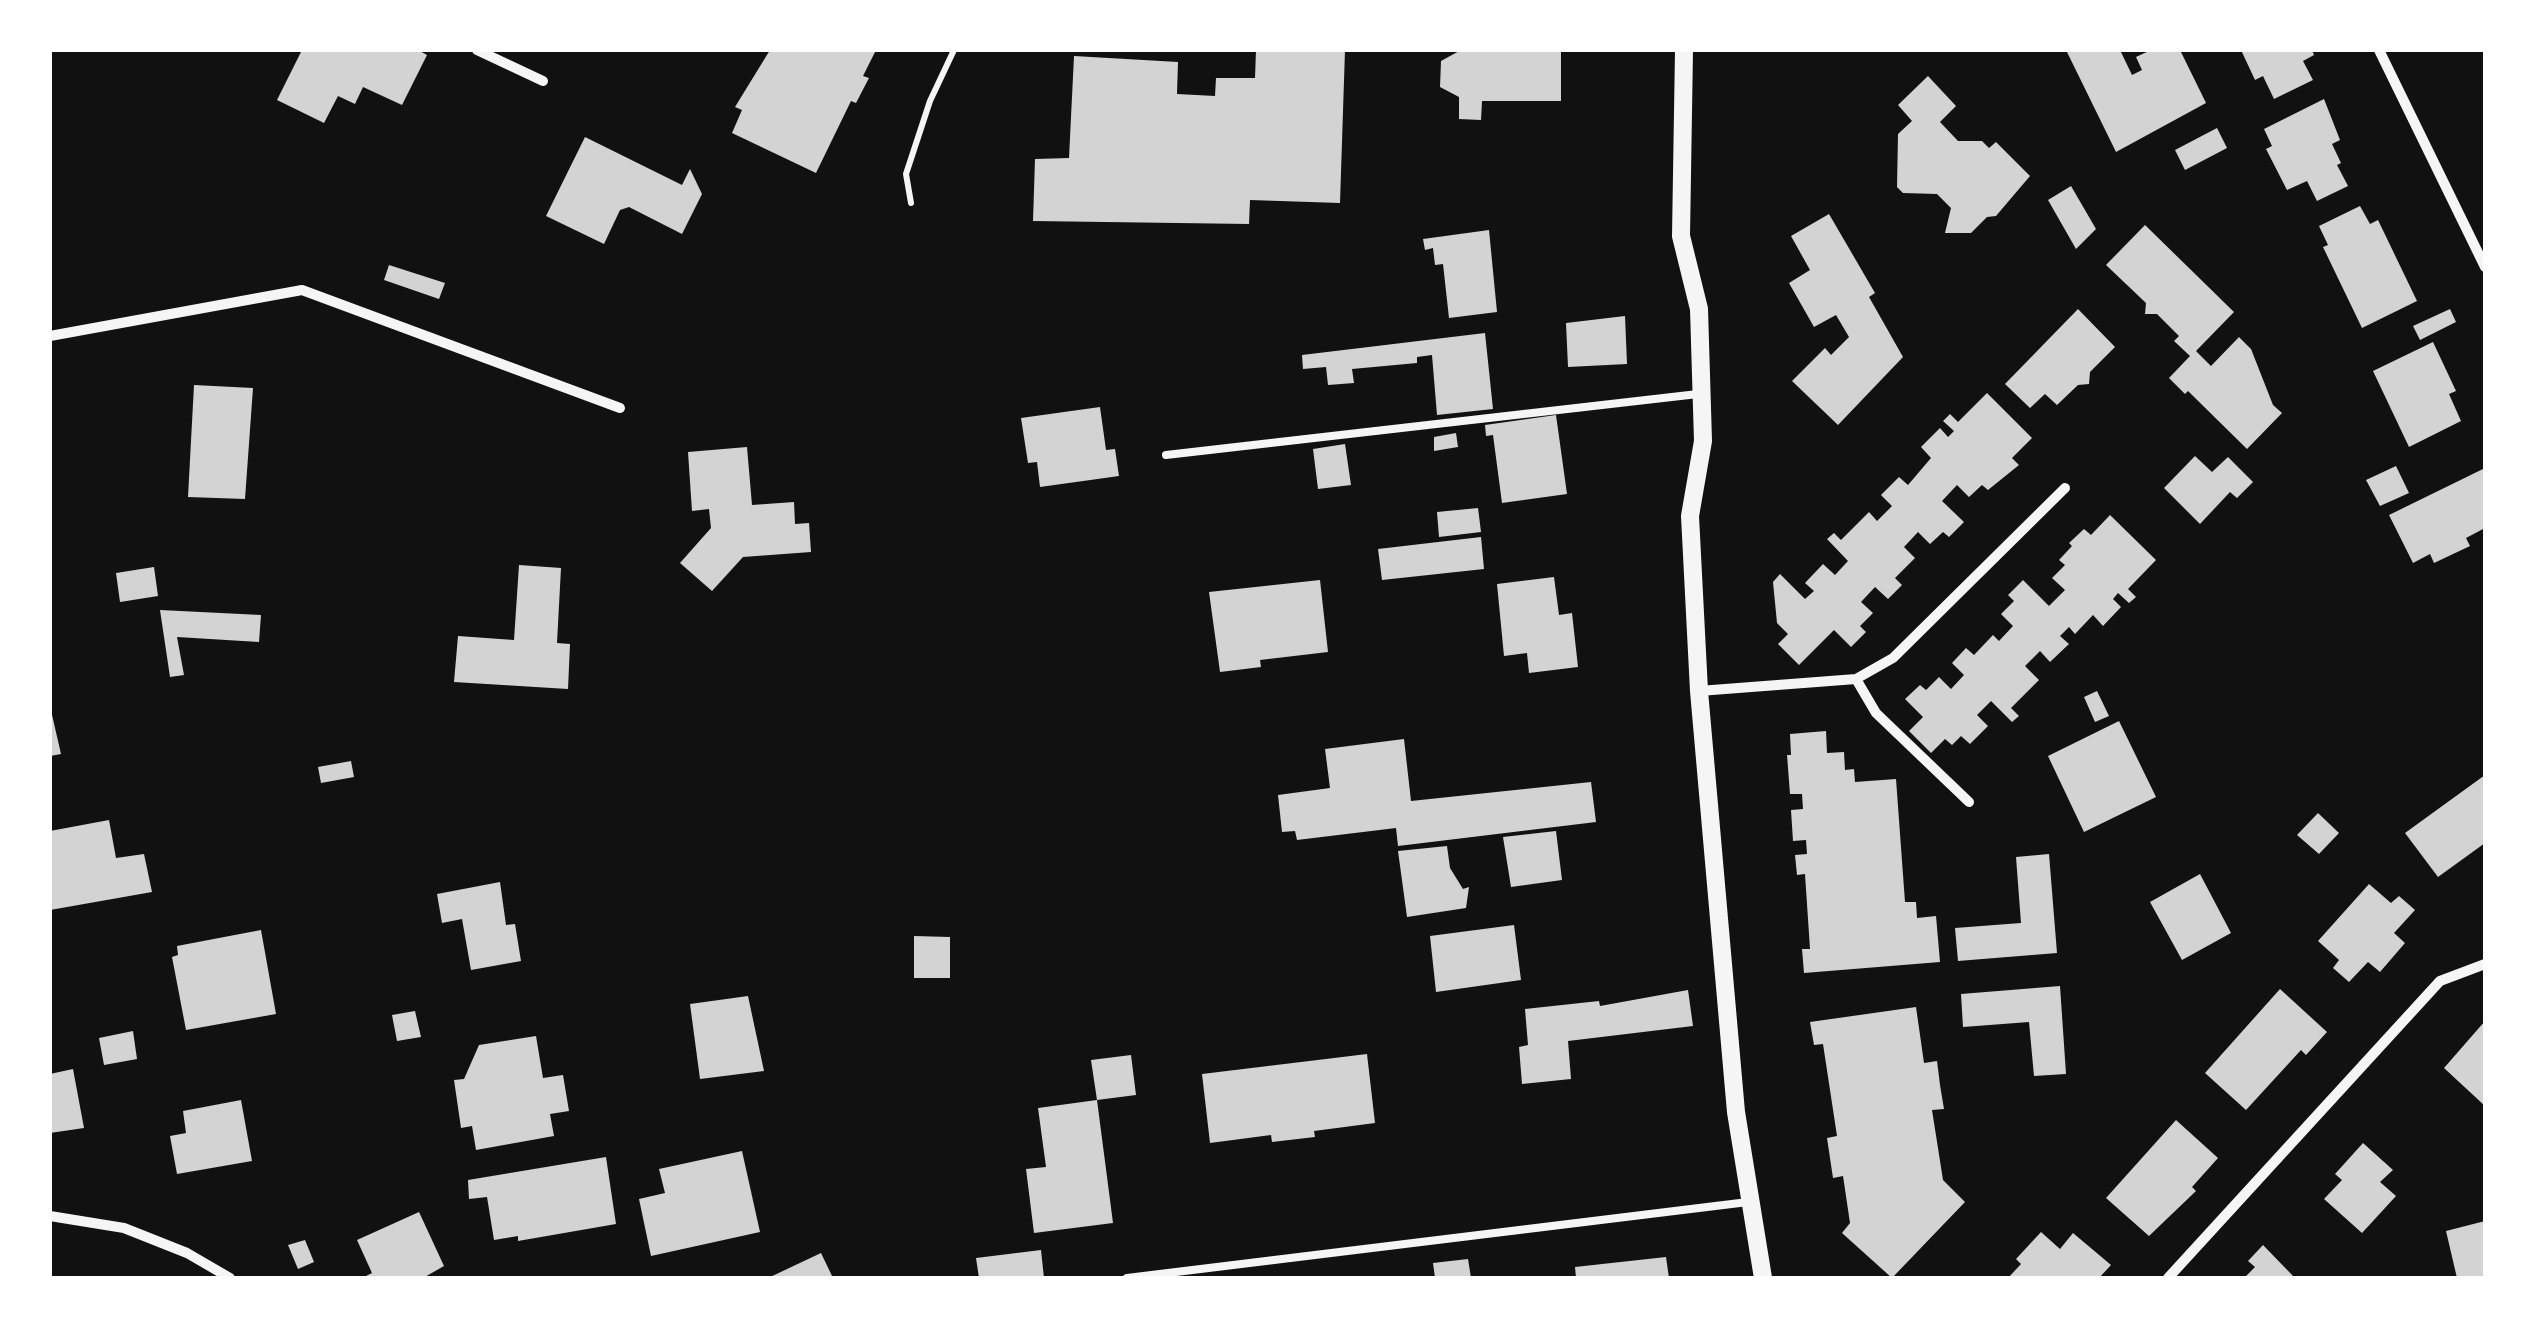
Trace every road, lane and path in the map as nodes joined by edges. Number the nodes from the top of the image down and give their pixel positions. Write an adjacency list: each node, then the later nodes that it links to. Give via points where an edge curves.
1 (477, 50): 5 (street)
2 (954, 50): 6 (path, via 906,174)
3 (1684, 50): 9 (street, via 1681,236 1699,310)
4 (2379, 50): 7 (street)
5 (542, 81)
6 (911, 203)
7 (2485, 267)
8 (50, 336): 10 (street, via 302,290)
9 (1701, 394): 11 (lane); 14 (street, via 1702,441 1690,516)
10 (620, 408)
11 (1166, 455)
12 (2065, 488): 13 (street, via 1893,658)
13 (1856, 679): 14 (street); 15 (street, via 1876,713)
14 (1698, 690): 17 (street)
15 (1969, 802)
16 (2485, 964): 22 (street, via 2440,981)
17 (1748, 1202): 20 (lane); 21 (street)
18 (50, 1216): 19 (street, via 124,1228)
19 (230, 1278)
20 (1127, 1278)
21 (1763, 1278)
22 (2168, 1278)

